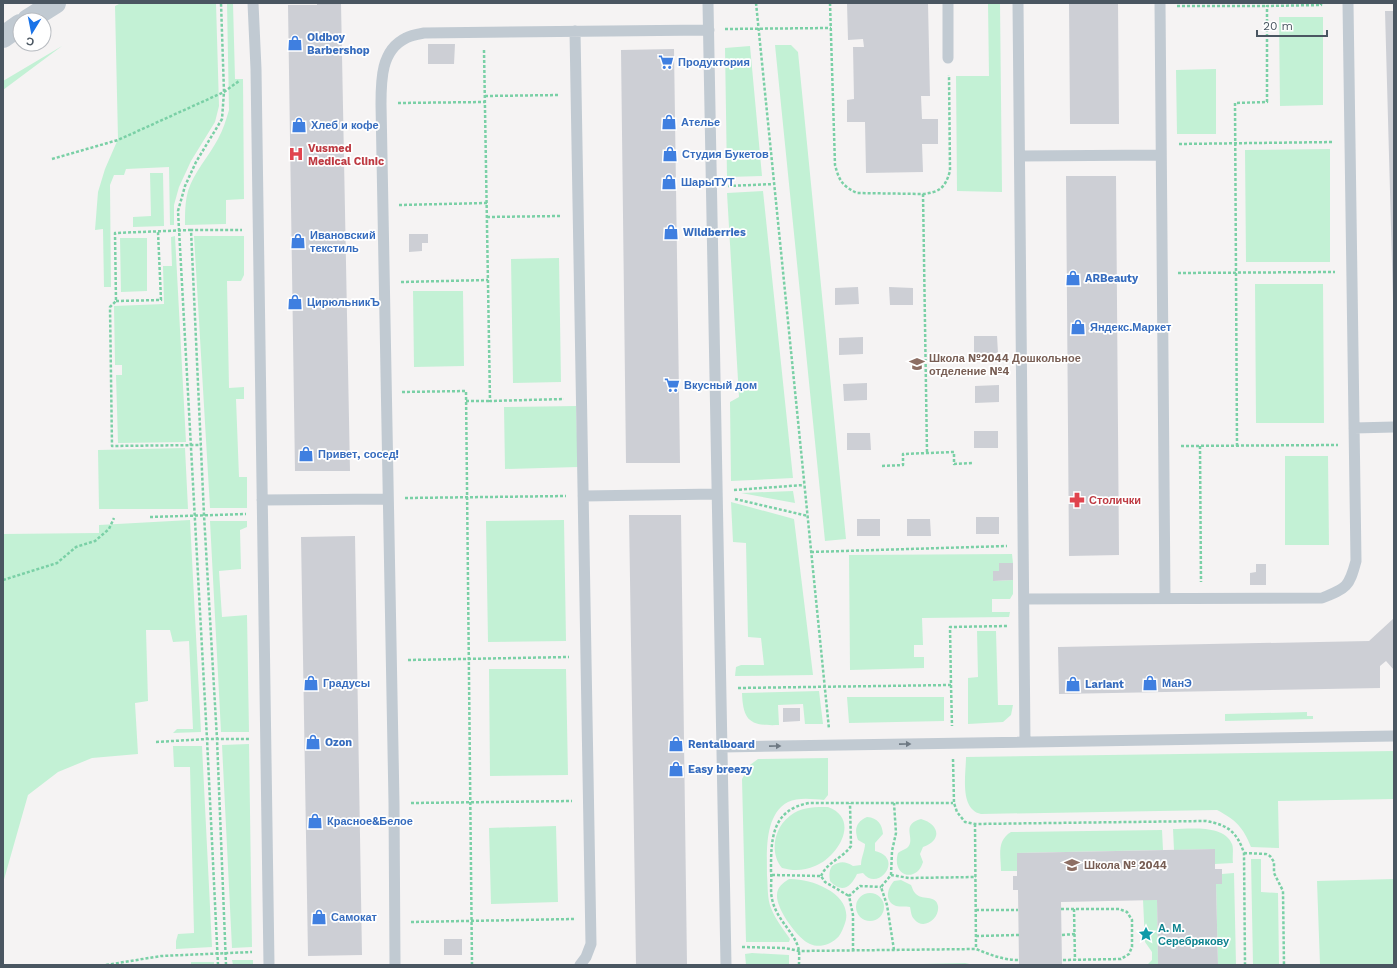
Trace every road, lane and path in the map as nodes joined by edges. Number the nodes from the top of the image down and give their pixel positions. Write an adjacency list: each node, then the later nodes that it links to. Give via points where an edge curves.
1 (55, 3): 14 (street)
2 (221, 3): 24 (path)
3 (253, 3): 23 (lane)
4 (708, 3): 17 (lane)
5 (756, 3): 16 (path)
6 (830, 3): 15 (path)
7 (948, 3): 22 (lane)
8 (1018, 3): 32 (lane)
9 (1321, 3): 11 (path, via 1321,6)
10 (1348, 3): 29 (lane)
11 (1274, 4): 13 (path)
12 (1160, 5): 13 (path); 31 (lane)
13 (1267, 6): 30 (path, via 1267,102 1235,103)
14 (41, 12)
15 (831, 28): 16 (path); 36 (path, via 835,165 841,182 857,193)
16 (759, 29): 17 (path); 34 (path)
17 (709, 30): 20 (lane); 35 (lane)
18 (12, 31): 21 (street)
19 (484, 31): 20 (lane); 26 (path); 28 (lane, via 424,33 406,37 393,46 381,77)
20 (575, 31): 25 (lane)
21 (3, 36)
22 (948, 58): 36 (path, via 950,171 948,180 942,188 933,193)
23 (256, 69): 24 (path); 42 (lane)
24 (224, 92): 33 (path, via 118,140); 43 (path, via 222,119 185,186 178,211)
25 (576, 94): 26 (path); 39 (lane)
26 (485, 96): 27 (path)
27 (485, 102): 28 (path); 37 (path)
28 (381, 104): 38 (lane)
29 (1350, 142): 30 (path); 45 (lane)
30 (1235, 143): 31 (path); 46 (path)
31 (1161, 149): 32 (lane); 47 (lane)
32 (1020, 156): 79 (lane)
33 (52, 160)
34 (774, 184): 35 (path); 66 (path)
35 (712, 186): 68 (lane)
36 (922, 194): 63 (path)
37 (487, 203): 38 (path); 40 (path)
38 (383, 205): 49 (lane)
39 (578, 216): 40 (path); 52 (lane)
40 (487, 217): 48 (path)
41 (191, 230): 42 (path); 43 (path); 58 (path)
42 (259, 230): 72 (lane)
43 (179, 231): 44 (path); 57 (path)
44 (158, 232): 50 (path, via 115,233); 50 (path, via 161,300)
45 (1352, 271): 46 (path); 56 (lane)
46 (1236, 272): 47 (path); 62 (path)
47 (1162, 273): 60 (lane)
48 (488, 280): 49 (path); 54 (path)
49 (384, 282): 51 (lane)
50 (116, 301): 57 (path, via 110,307 112,446)
51 (386, 392): 53 (path, via 466,391); 71 (lane)
52 (581, 399): 54 (path); 69 (lane)
53 (466, 401): 54 (path); 70 (path)
54 (490, 401)
55 (1394, 427): 56 (lane)
56 (1354, 428): 59 (lane)
57 (191, 445): 58 (path); 75 (path)
58 (201, 445): 74 (path)
59 (1354, 445): 62 (path); 83 (lane, via 1356,561 1352,578 1342,590 1322,598)
60 (1164, 446): 61 (path); 82 (lane)
61 (1200, 446): 62 (path); 83 (path)
62 (1237, 446)
63 (927, 453): 64 (path, via 954,452 954,464); 65 (path, via 903,454 903,465)
64 (973, 463)
65 (882, 466)
66 (804, 485): 67 (path); 76 (path)
67 (746, 489)
68 (717, 494): 69 (lane); 76 (path); 91 (lane)
69 (583, 496): 70 (path); 86 (lane)
70 (467, 497): 71 (path); 87 (path)
71 (388, 498): 72 (lane); 88 (lane)
72 (262, 500): 73 (lane)
73 (263, 513): 74 (path); 95 (lane)
74 (204, 515): 75 (path); 94 (path)
75 (194, 516): 77 (path); 93 (path)
76 (808, 516): 80 (path)
77 (150, 517)
78 (114, 518): 81 (path, via 109,529 95,540 76,547 57,563)
79 (1023, 546): 80 (path); 84 (lane)
80 (812, 552): 90 (path)
81 (3, 580)
82 (1165, 598): 83 (lane); 84 (lane)
83 (1201, 598)
84 (1024, 599): 85 (lane)
85 (1024, 626): 89 (path, via 950,627); 97 (lane)
86 (586, 657): 87 (path); 101 (lane)
87 (469, 658): 88 (path); 102 (path)
88 (390, 660): 103 (lane)
89 (951, 685): 90 (path); 98 (path)
90 (825, 687): 91 (path); 99 (path)
91 (721, 688): 100 (lane)
92 (1394, 736): 97 (lane)
93 (207, 739): 94 (path); 96 (path); 132 (path)
94 (217, 740): 95 (path); 133 (path)
95 (266, 740): 131 (lane)
96 (156, 742)
97 (1025, 742): 98 (lane)
98 (952, 743): 99 (lane, one-way to 98); 106 (path)
99 (831, 745): 100 (lane, one-way to 99)
100 (722, 747): 144 (lane)
101 (588, 800): 102 (path); 119 (lane)
102 (471, 802): 103 (path); 120 (path)
103 (394, 803): 121 (lane)
104 (850, 803): 105 (path); 109 (path, via 809,803 786,812 781,817 771,846); 111 (path, via 851,846 824,869)
105 (894, 803): 106 (path); 110 (path, via 896,833)
106 (954, 803): 107 (path, via 965,822)
107 (975, 824): 108 (path, via 1206,821 1225,826 1234,833); 112 (path)
108 (1244, 853): 146 (path); 147 (path, via 1266,854 1274,862 1274,873 1283,891)
109 (772, 875): 111 (path); 129 (path, via 772,899 778,917)
110 (891, 875): 112 (path, via 909,878); 113 (path)
111 (821, 876): 114 (path, via 825,882)
112 (976, 877): 117 (path)
113 (881, 887): 114 (path, via 860,886); 128 (path, via 888,905)
114 (849, 896): 130 (path, via 853,915)
115 (1061, 909): 116 (path)
116 (1074, 909): 122 (path); 136 (path, via 1120,909 1127,912 1132,920 1132,947 1129,954 1121,959)
117 (976, 910): 118 (path); 125 (path)
118 (1018, 910)
119 (590, 919): 120 (path); 143 (lane, via 591,944)
120 (472, 921): 121 (path); 142 (path)
121 (395, 922): 141 (lane)
122 (1075, 934): 124 (path); 136 (path)
123 (1019, 935): 125 (path)
124 (1062, 935)
125 (976, 936): 127 (path)
126 (752, 948): 129 (path, via 785,948)
127 (976, 949): 128 (path); 134 (path, via 998,958)
128 (894, 950): 130 (path)
129 (799, 951): 130 (path); 145 (path)
130 (853, 951)
131 (269, 952): 133 (path); 140 (lane)
132 (217, 953): 133 (path); 137 (path, via 161,956); 138 (path)
133 (226, 953): 139 (path)
134 (1019, 960)
135 (1062, 960): 136 (path)
136 (1075, 960)
137 (106, 965)
138 (218, 965)
139 (226, 965)
140 (269, 965)
141 (395, 965)
142 (472, 965)
143 (580, 965)
144 (726, 965)
145 (799, 965)
146 (1245, 965)
147 (1284, 965)

